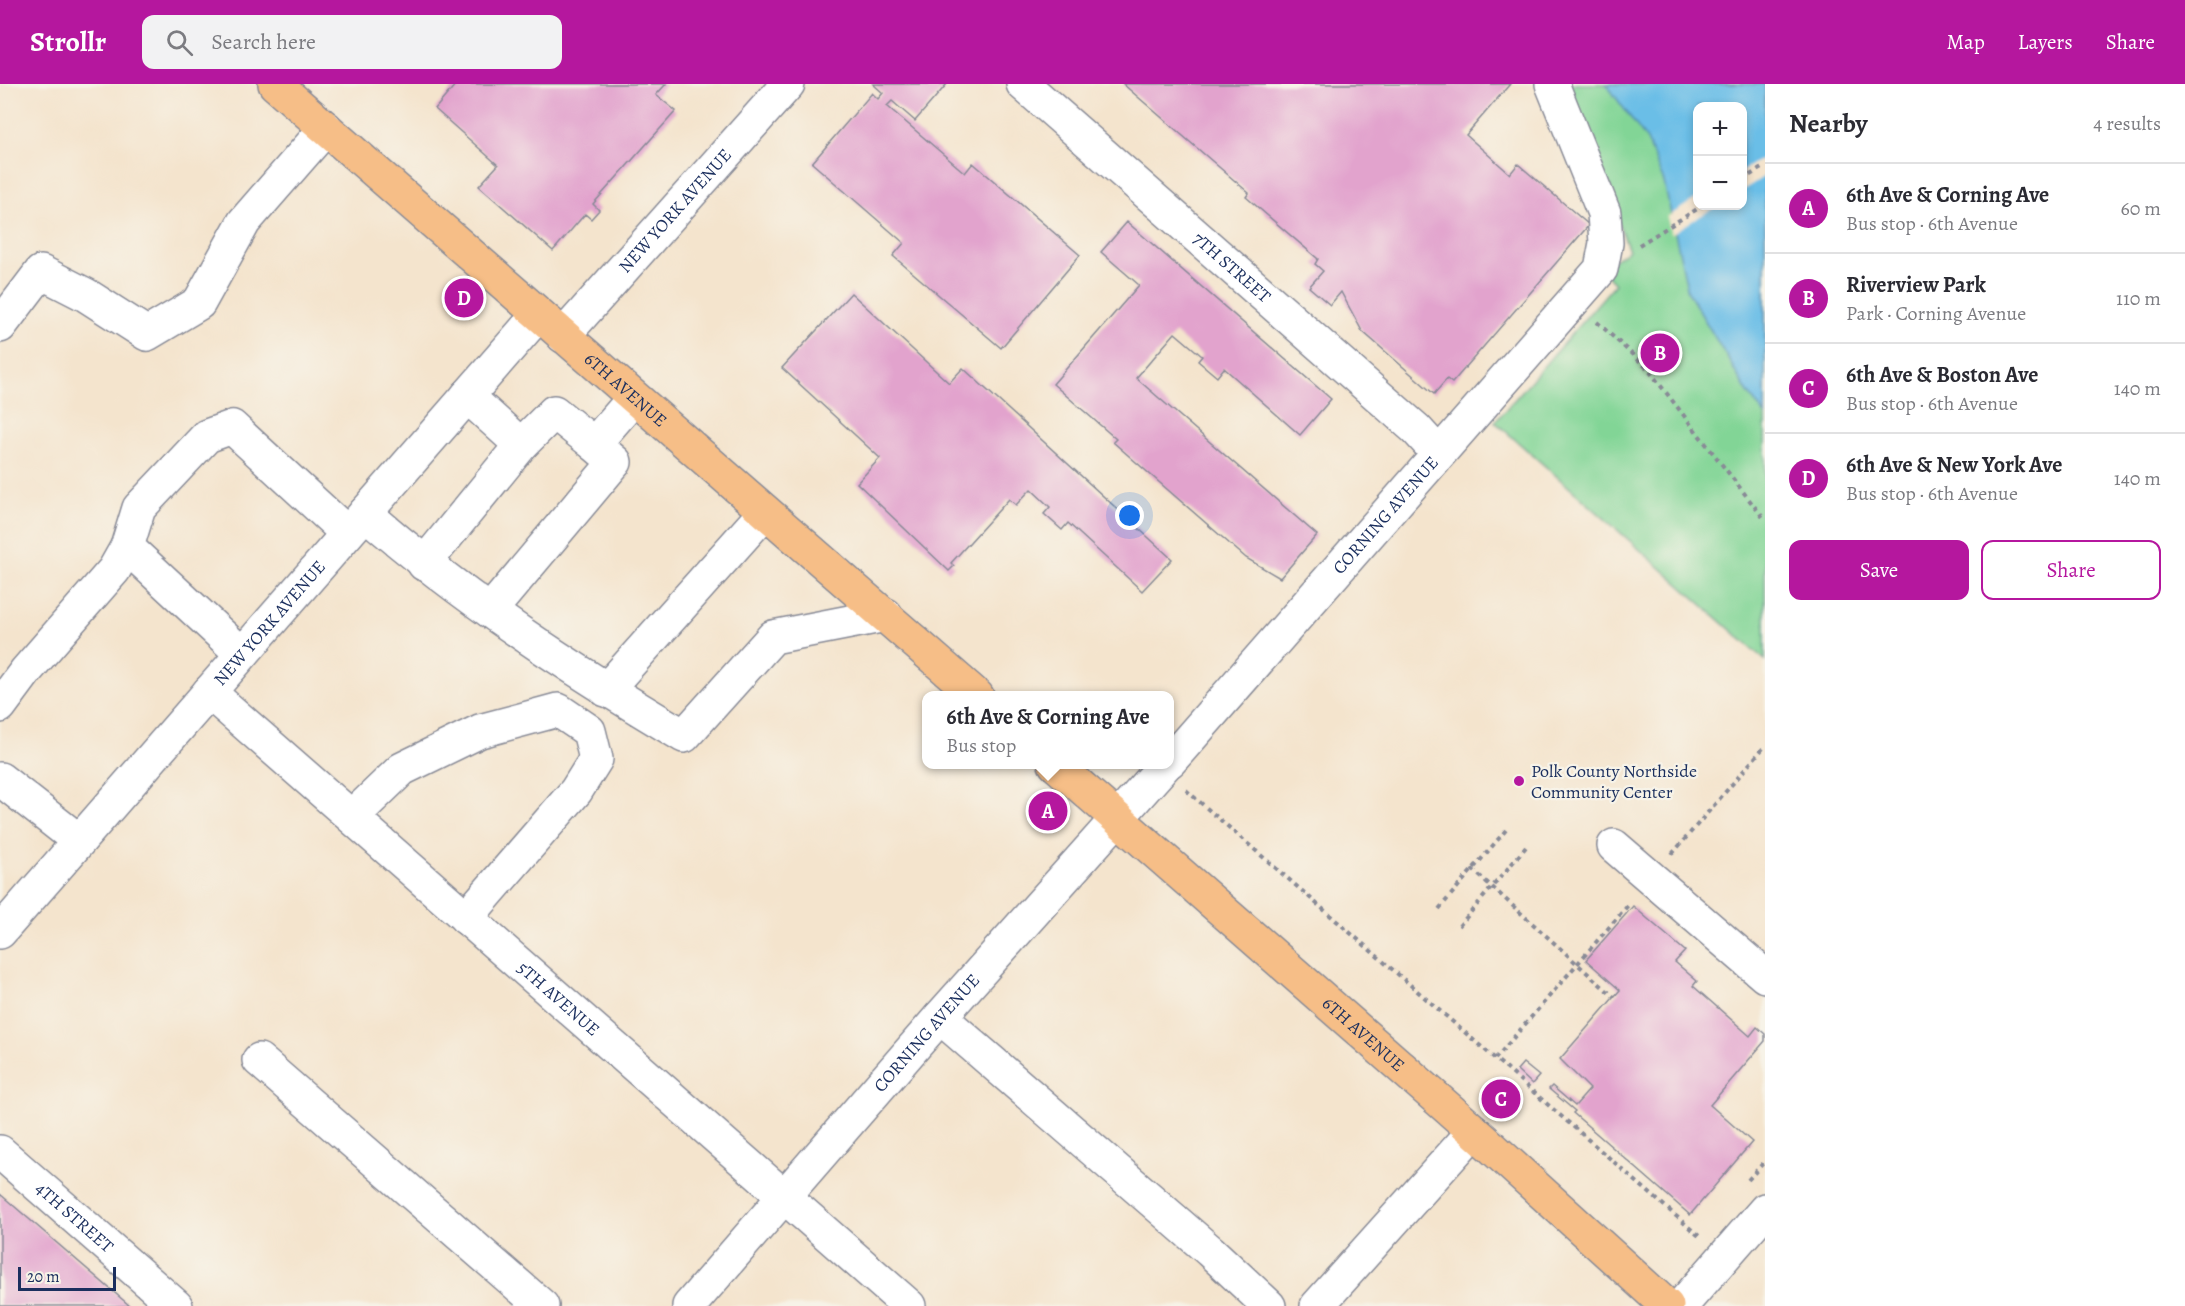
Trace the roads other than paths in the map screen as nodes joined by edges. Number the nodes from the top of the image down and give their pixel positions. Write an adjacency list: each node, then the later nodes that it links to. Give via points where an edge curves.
1 (275, 84): 5 (main road, 6TH AVENUE)
2 (788, 84): 8 (street, NEW YORK AVENUE)
3 (1023, 84): 13 (street, 7TH STREET, via 1407,421)
4 (1552, 84): 13 (street, CORNING AVENUE, via 1604,213 1606,243 1601,269)
5 (326, 128): 6 (main road, 6TH AVENUE); 7 (street, via 244,222 199,303 147,334 86,295 41,273)
6 (538, 315): 8 (main road, 6TH AVENUE); 9 (street, NEW YORK AVENUE)
7 (0, 326)
8 (563, 336): 10 (main road, 6TH AVENUE)
9 (467, 396): 12 (street); 15 (street, NEW YORK AVENUE)
10 (634, 398): 11 (street); 14 (main road, 6TH AVENUE)
11 (594, 444): 12 (street, via 554,412); 18 (street, via 615,462)
12 (521, 445): 17 (street)
13 (1438, 453): 25 (street, CORNING AVENUE)
14 (765, 512): 19 (main road, 6TH AVENUE); 21 (street)
15 (356, 523): 16 (street, via 232,428 207,436 139,508); 17 (street); 20 (street, NEW YORK AVENUE)
16 (127, 547): 20 (street); 24 (street, via 114,570 26,670)
17 (424, 564): 18 (street)
18 (490, 611): 21 (street)
19 (886, 615): 21 (street, via 773,637 684,736); 22 (main road, 6TH AVENUE)
20 (242, 654): 23 (street, NEW YORK AVENUE)
21 (606, 690)
22 (970, 691)
23 (209, 692): 29 (street, 5TH AVENUE); 31 (street, NEW YORK AVENUE)
24 (0, 706)
25 (1174, 756)
26 (1060, 769): 30 (main road, 6TH AVENUE)
27 (1176, 777): 30 (street, CORNING AVENUE)
28 (0, 779): 31 (street)
29 (352, 817): 33 (street, 5TH AVENUE); 33 (street, via 402,769 480,730 558,710 589,731 596,759 576,791)
30 (1117, 819): 36 (street, CORNING AVENUE); 38 (main road, 6TH AVENUE)
31 (79, 841): 34 (street, NEW YORK AVENUE)
32 (1614, 846): 35 (street)
33 (466, 918): 40 (street, 5TH AVENUE)
34 (0, 932)
35 (1765, 976)
36 (940, 1017): 40 (street, CORNING AVENUE); 46 (street)
37 (259, 1060): 43 (street)
38 (1474, 1131): 47 (street); 48 (main road, 6TH AVENUE)
39 (0, 1152): 42 (street, 4TH STREET)
40 (784, 1197): 44 (street, CORNING AVENUE); 45 (street, 5TH AVENUE)
41 (1765, 1210): 49 (street)
42 (176, 1306)
43 (543, 1306)
44 (689, 1306)
45 (909, 1306)
46 (1269, 1306)
47 (1317, 1306)
48 (1667, 1306)
49 (1681, 1306)

